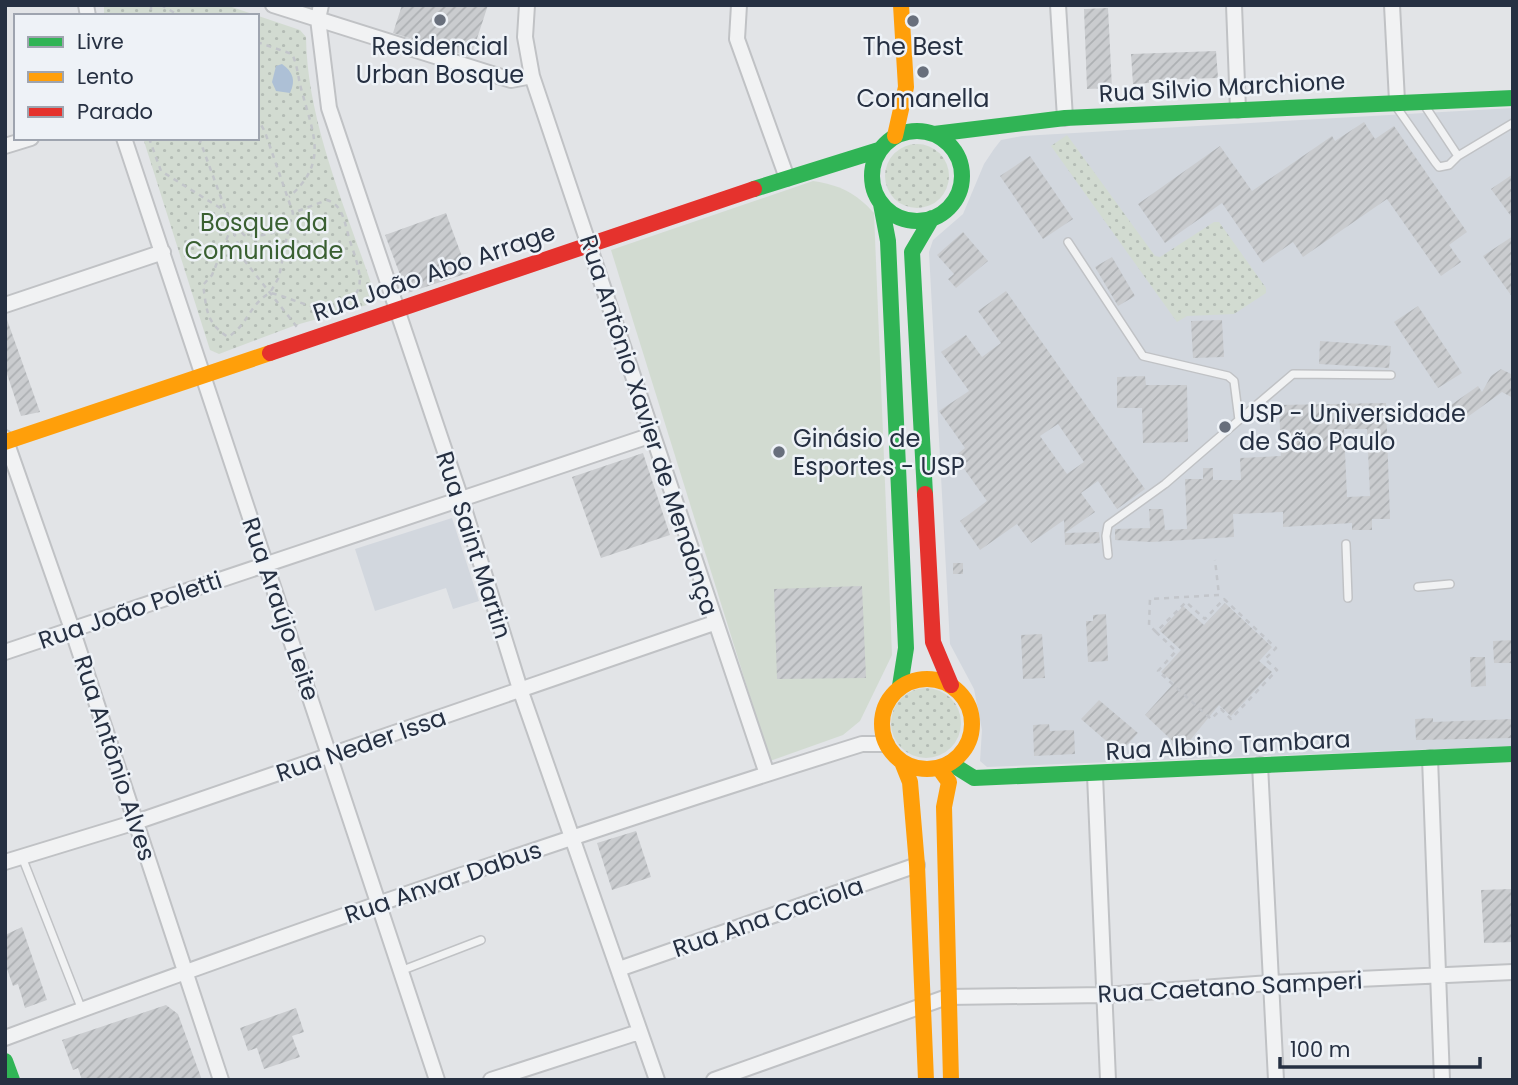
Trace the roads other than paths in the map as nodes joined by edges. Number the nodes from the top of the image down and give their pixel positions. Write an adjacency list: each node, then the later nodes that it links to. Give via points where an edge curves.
1 (272, 5): 8 (street)
2 (527, 5): 9 (street, Rua Antônio Xavier de Mendonça, via 525,37)
3 (739, 5): 24 (street, via 737,39)
4 (901, 5): 10 (street)
5 (1058, 5): 15 (street)
6 (1234, 5): 14 (street)
7 (1392, 5): 12 (street)
8 (320, 12): 9 (street, via 511,80); 31 (street, Rua Saint Martin, via 329,108)
9 (533, 76): 28 (street, Rua Antônio Xavier de Mendonça)
10 (906, 87): 17 (street); 18 (street)
11 (1513, 98): 13 (street, Rua Silvio Marchione)
12 (1395, 101): 13 (street, Rua Silvio Marchione); 14 (street, Rua Silvio Marchione); 23 (lane, via 1439,167 1449,166)
13 (1421, 101): 23 (lane)
14 (1238, 110): 15 (street, Rua Silvio Marchione)
15 (1065, 118): 17 (street, Rua Silvio Marchione)
16 (1513, 123): 23 (lane)
17 (928, 133): 18 (street); 26 (street, via 947,142 961,170 955,199)
18 (895, 136): 22 (street)
19 (24, 140): 21 (street)
20 (125, 140): 29 (street, Rua Araújo Leite)
21 (5, 146)
22 (879, 150): 24 (street, Rua João Abo Arrage); 25 (street, via 872,177)
23 (1458, 156)
24 (786, 178): 28 (street, Rua João Abo Arrage)
25 (881, 204): 26 (street, via 904,219); 48 (street, via 888,241 905,635)
26 (932, 218): 47 (street, via 912,252 933,642)
27 (1068, 242): 34 (lane, via 1143,356 1228,376 1234,381)
28 (589, 244): 31 (street, Rua João Abo Arrage); 35 (street, Rua Antônio Xavier de Mendonça)
29 (163, 252): 30 (street); 32 (street, Rua Araújo Leite)
30 (5, 305)
31 (395, 309): 32 (street, Rua João Abo Arrage); 37 (street, Rua Saint Martin)
32 (203, 374): 36 (street, Rua João Abo Arrage); 40 (street, Rua Araújo Leite)
33 (1391, 375): 34 (lane, via 1293,374)
34 (1239, 420): 39 (lane, via 1165,484 1108,525)
35 (652, 435): 37 (street, Rua João Poletti); 44 (street, Rua Antônio Xavier de Mendonça)
36 (6, 440): 45 (street, Rua Antônio Alves)
37 (461, 499): 40 (street, Rua João Poletti); 49 (street, Rua Saint Martin)
38 (1346, 544): 43 (lane)
39 (1108, 555)
40 (265, 564): 45 (street, Rua João Poletti); 52 (street, Rua Araújo Leite)
41 (1450, 584): 42 (lane)
42 (1418, 587)
43 (1348, 598)
44 (715, 623): 49 (street, Rua Neder Issa); 57 (street, Rua Antônio Xavier de Mendonça)
45 (72, 629): 46 (street, Rua João Poletti); 59 (street, Rua Antônio Alves)
46 (5, 652)
47 (951, 685): 48 (street, via 923,678); 56 (street, via 970,709 973,724 962,753)
48 (901, 686): 50 (street, via 882,715)
49 (520, 689): 52 (street, Rua Neder Issa); 60 (street, Rua Saint Martin)
50 (886, 744): 54 (street); 57 (street, Rua Anvar Dabus, via 862,744)
51 (1513, 754): 53 (street, Rua Albino Tambara)
52 (331, 756): 59 (street, Rua Neder Issa); 64 (street, Rua Araújo Leite)
53 (1430, 758): 55 (street, Rua Albino Tambara); 70 (street)
54 (902, 762): 56 (street, via 914,768); 63 (street, via 910,782)
55 (1260, 765): 58 (street, Rua Albino Tambara); 71 (street)
56 (945, 766): 58 (street, Rua Albino Tambara, via 974,778); 73 (street, via 949,782 944,807)
57 (767, 774): 60 (street, Rua Anvar Dabus)
58 (1095, 775): 72 (street)
59 (136, 822): 61 (street, Rua Neder Issa); 69 (street, Rua Antônio Alves)
60 (571, 838): 64 (street, Rua Anvar Dabus); 66 (street, Rua Saint Martin)
61 (22, 856): 62 (street, Rua Neder Issa); 75 (lane)
62 (5, 862)
63 (917, 865): 66 (street, Rua Ana Caciola); 74 (street)
64 (380, 903): 67 (street, Rua Araújo Leite); 69 (street, Rua Anvar Dabus)
65 (481, 940): 67 (lane)
66 (619, 969): 76 (street, Rua Saint Martin)
67 (403, 970): 81 (street, Rua Araújo Leite)
68 (1513, 972): 70 (street, Rua Caetano Samperi)
69 (187, 973): 75 (street, Rua Anvar Dabus); 80 (street, Rua Antônio Alves)
70 (1436, 976): 71 (street, Rua Caetano Samperi); 89 (street)
71 (1270, 983): 72 (street, Rua Caetano Samperi); 88 (street)
72 (1105, 995): 73 (street, Rua Caetano Samperi); 87 (street)
73 (947, 998): 74 (street, Rua Caetano Samperi); 86 (street)
74 (921, 1005): 84 (street, Rua Caetano Samperi); 85 (street)
75 (82, 1010): 77 (street, Rua Anvar Dabus)
76 (639, 1032): 82 (street); 83 (street, Rua Saint Martin)
77 (5, 1038)
78 (5, 1061): 79 (street)
79 (12, 1080)
80 (221, 1080)
81 (437, 1080)
82 (491, 1080)
83 (657, 1080)
84 (714, 1080)
85 (926, 1080)
86 (951, 1080)
87 (1108, 1080)
88 (1276, 1080)
89 (1442, 1080)

